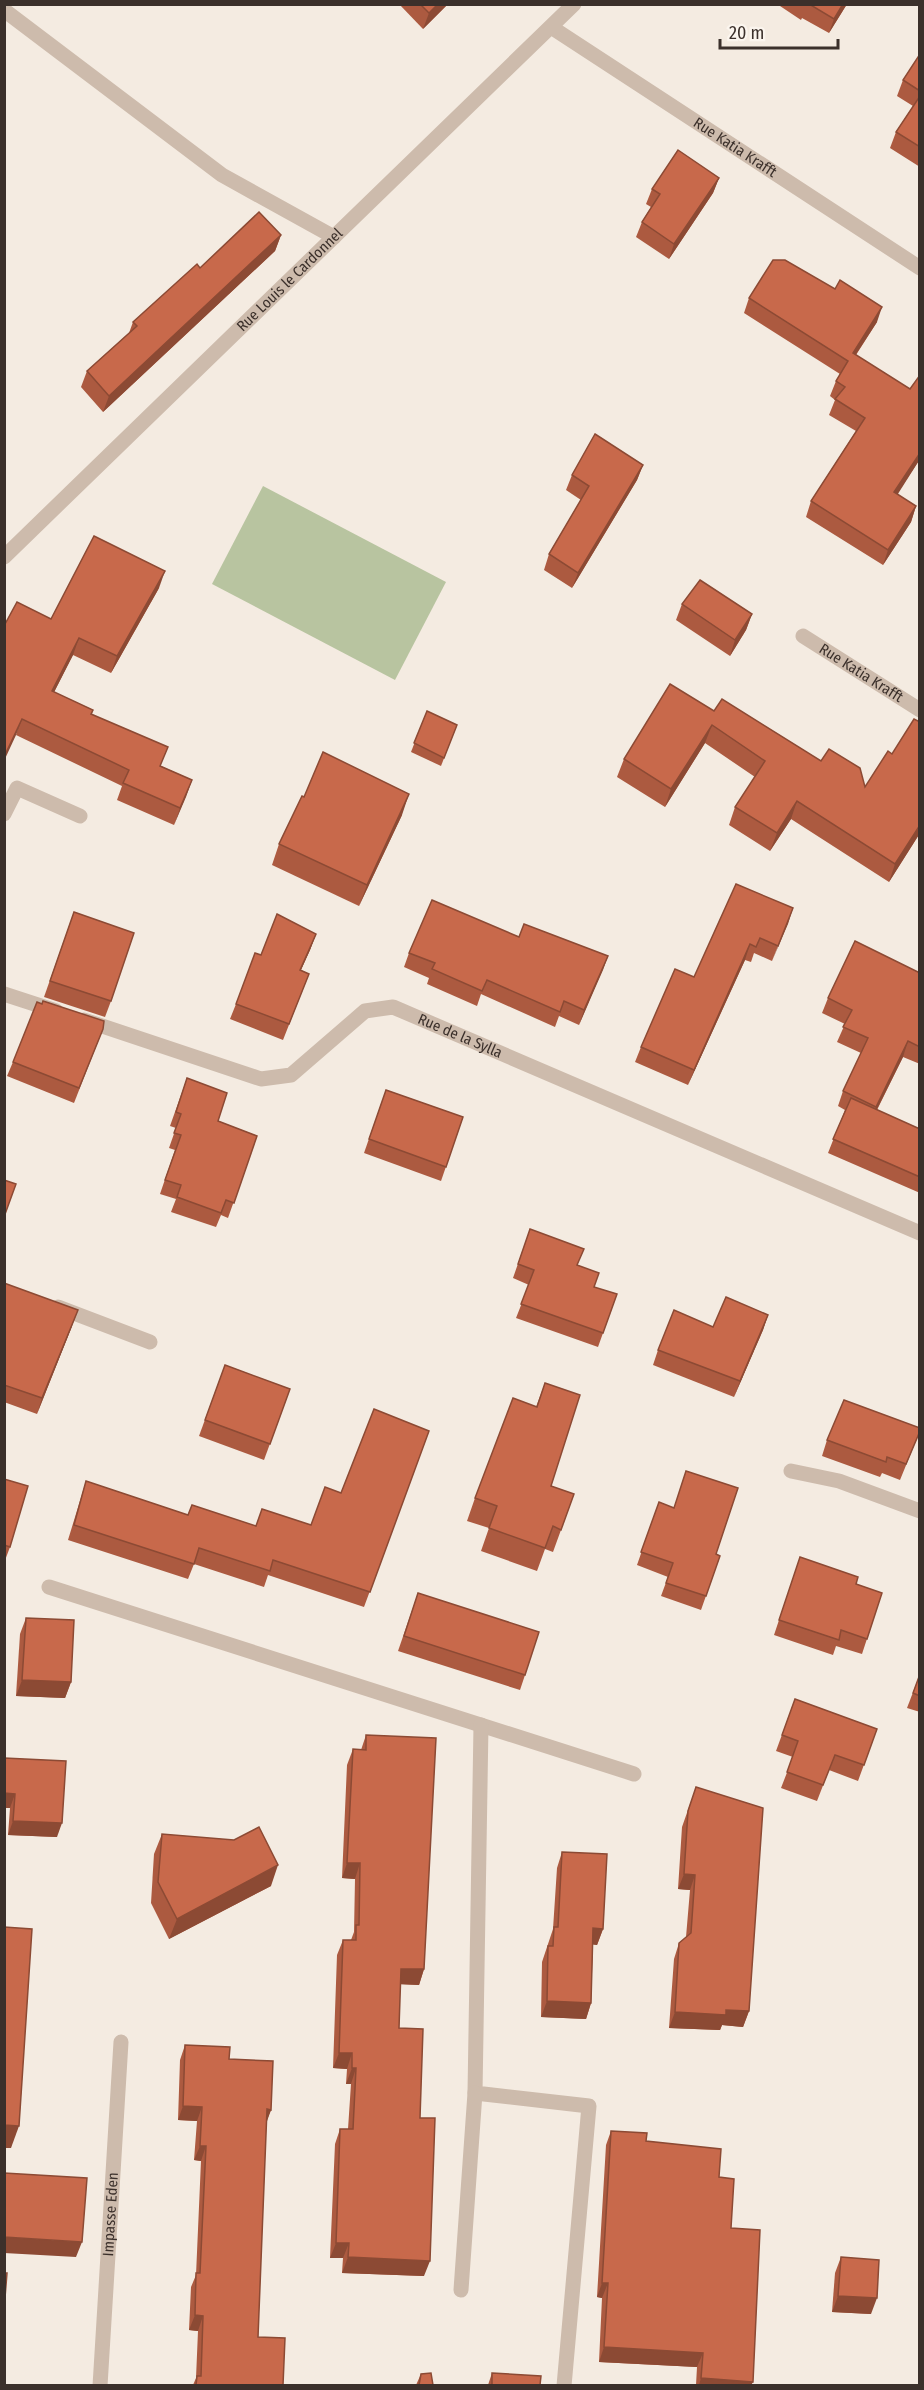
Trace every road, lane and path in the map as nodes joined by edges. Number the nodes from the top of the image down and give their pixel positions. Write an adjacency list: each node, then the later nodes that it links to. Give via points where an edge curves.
1 (574, 4): 3 (street, Rue Louis le Cardonnel)
2 (4, 10): 4 (street, via 222,175)
3 (551, 27): 4 (street, Rue Louis le Cardonnel); 5 (street, Rue Katia Krafft)
4 (334, 237): 6 (street, Rue Louis le Cardonnel)
5 (917, 261)
6 (6, 552)
7 (804, 636): 8 (street, Rue Katia Krafft)
8 (920, 710)
9 (4, 814): 10 (street, via 17,788)
10 (80, 816)
11 (4, 994): 12 (street, Rue de la Sylla, via 261,1079 291,1075 365,1011 393,1008)
12 (920, 1233)
13 (38, 1300): 14 (street)
14 (150, 1342)
15 (791, 1471): 16 (street, via 839,1480)
16 (920, 1511)
17 (50, 1587): 18 (street)
18 (480, 1725): 19 (street); 21 (street)
19 (634, 1774)
20 (121, 2042): 23 (street, Impasse Eden)
21 (475, 2093): 22 (street); 24 (street, via 589,2106)
22 (461, 2290)
23 (100, 2385)
24 (564, 2385)

